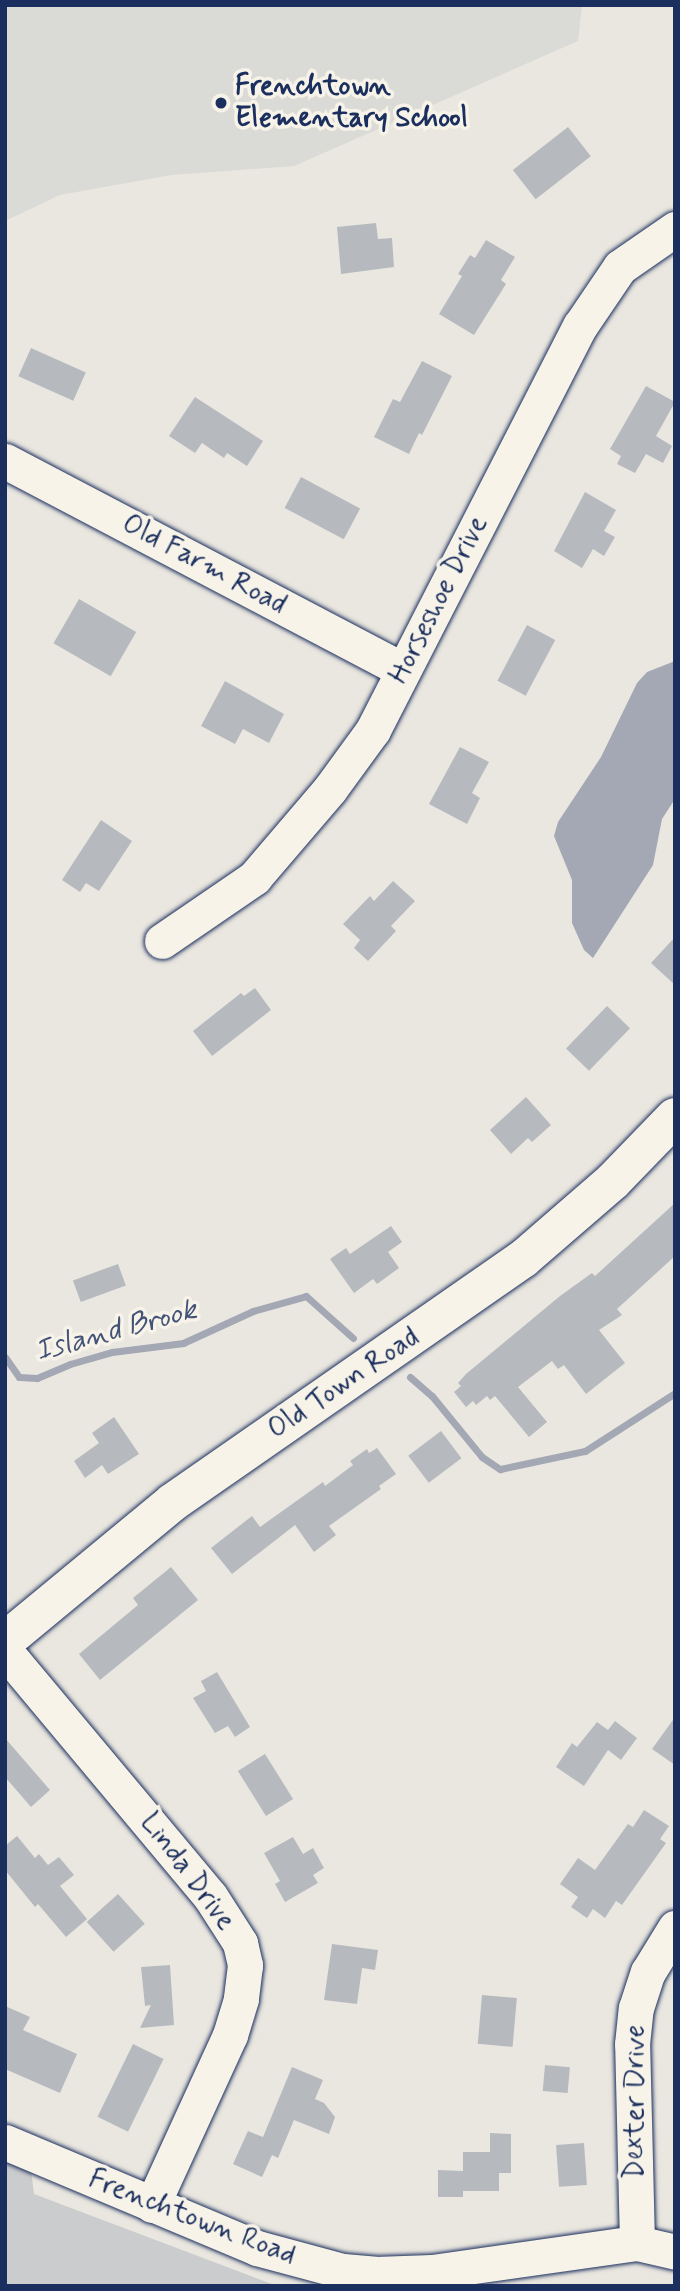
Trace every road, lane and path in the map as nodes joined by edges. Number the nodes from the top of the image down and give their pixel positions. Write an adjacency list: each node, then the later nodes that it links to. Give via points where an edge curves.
1 (675, 229): 3 (street, Horseshoe Drive, via 620,267 580,326)
2 (5, 461): 3 (street, Old Farm Road)
3 (402, 669): 4 (street, Horseshoe Drive, via 373,730 254,878)
4 (162, 941)
5 (675, 1117): 6 (main road, Old Town Road, via 613,1181 523,1259 184,1494)
6 (5, 1642)
7 (5, 1651): 10 (street, Linda Drive, via 210,1896 240,1943 245,1965 230,2035)
8 (675, 1928): 11 (street, Dexter Drive, via 648,1972 636,2008 632,2044)
9 (5, 2142): 10 (street, Frenchtown Road)
10 (152, 2205): 11 (street, Frenchtown Road, via 298,2261 375,2274 432,2272)
11 (637, 2243): 12 (street, Frenchtown Road)
12 (675, 2252)

